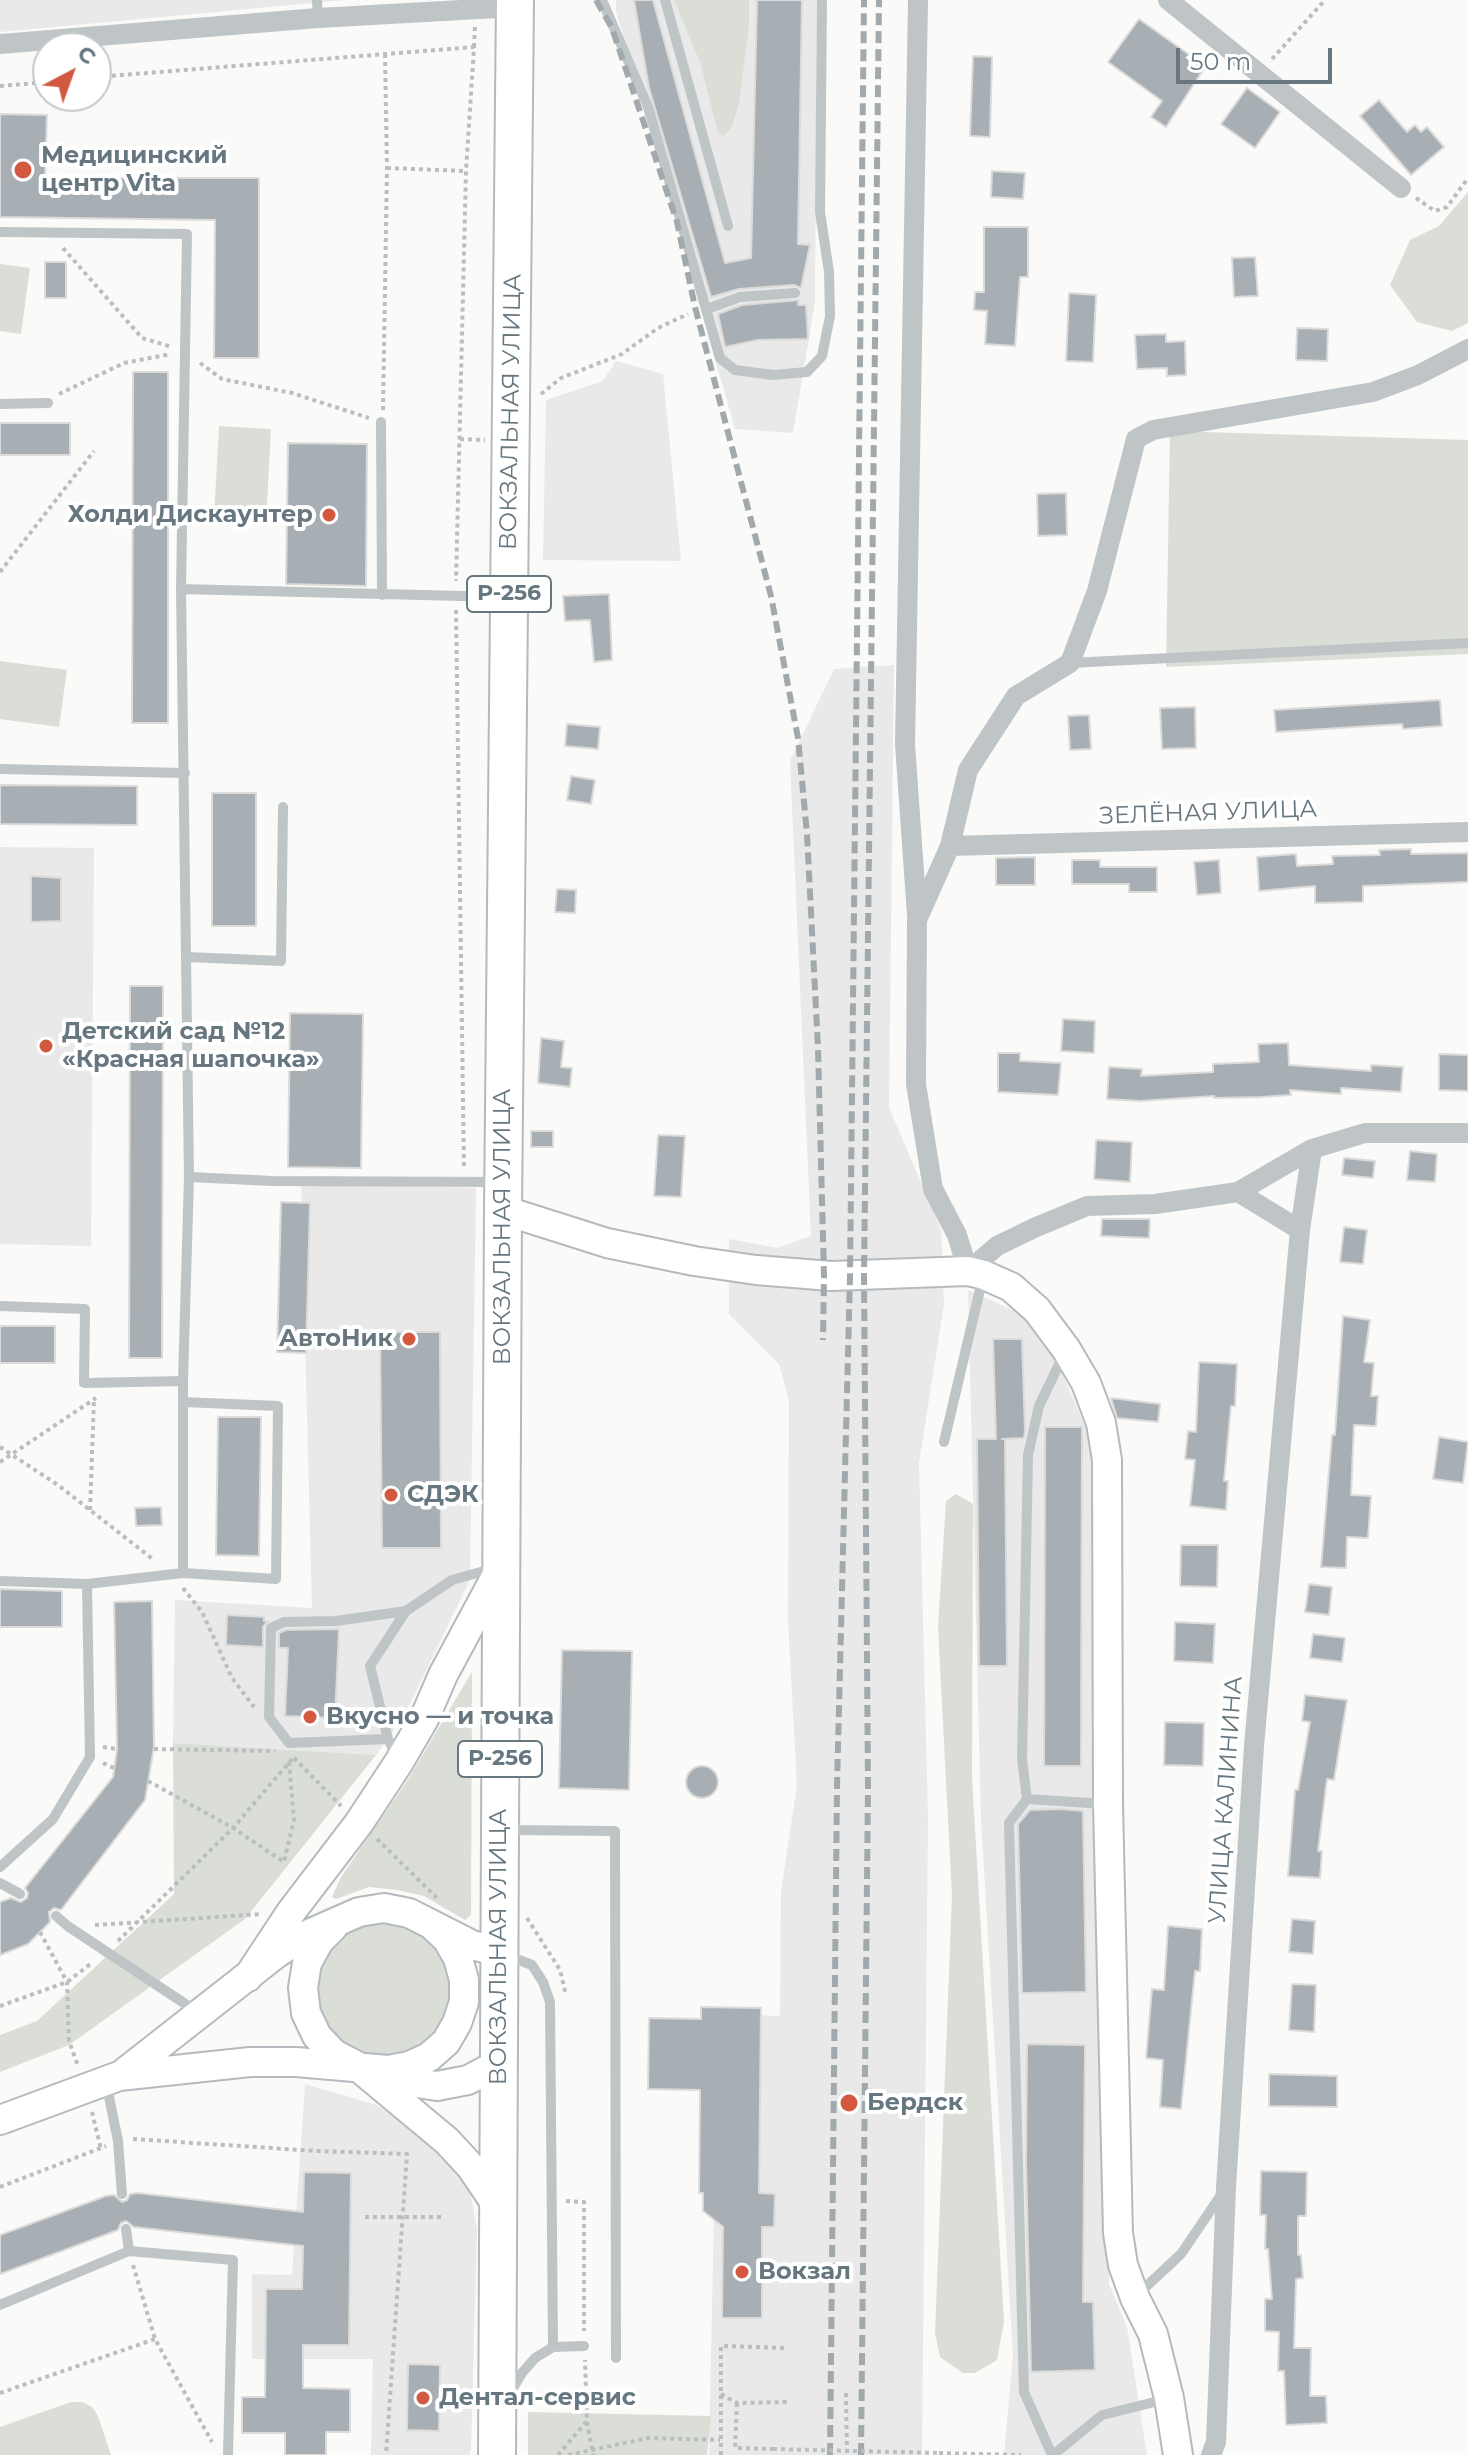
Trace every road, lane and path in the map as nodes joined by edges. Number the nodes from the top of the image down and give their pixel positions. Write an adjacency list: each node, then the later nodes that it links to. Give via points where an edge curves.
1 (602, 0): 22 (lane, via 648,107)
2 (665, 0): 19 (lane)
3 (822, 0): 22 (lane, via 820,212 830,316 822,356 807,372 735,370 720,358)
4 (918, 0): 43 (street, via 905,744)
5 (1168, 0): 11 (street)
6 (1325, 0): 11 (path)
7 (515, 4): 8 (street); 34 (highway, ВОКЗАЛЬНАЯ УЛИЦА / Р-256)
8 (318, 9): 9 (street)
9 (0, 44)
10 (385, 53): 12 (path); 15 (path); 16 (path, via 474,47)
11 (1260, 72): 18 (street)
12 (112, 76)
13 (32, 83): 14 (path)
14 (0, 86)
15 (387, 168): 16 (path); 29 (path)
16 (466, 171): 35 (path)
17 (1468, 178): 18 (path, via 1447,207 1435,211)
18 (1401, 188)
19 (728, 226)
20 (0, 232): 25 (lane, via 187,234)
21 (795, 293): 22 (lane, via 740,297)
22 (707, 309)
23 (688, 314): 26 (path, via 622,354 561,378)
24 (1468, 349): 37 (street, via 1373,392 1153,430 1136,439 1097,591)
25 (185, 352): 27 (path, via 124,363); 32 (lane)
26 (541, 394)
27 (48, 403): 28 (lane)
28 (0, 404)
29 (381, 422): 33 (lane)
30 (94, 451): 31 (path)
31 (0, 572)
32 (181, 589): 33 (lane); 39 (lane)
33 (382, 595): 35 (lane)
34 (509, 596): 35 (lane); 50 (highway, ВОКЗАЛЬНАЯ УЛИЦА / Р-256)
35 (456, 597): 48 (path)
36 (1468, 643): 37 (lane)
37 (1070, 663): 42 (street, via 1016,696 968,770)
38 (0, 769): 39 (lane)
39 (185, 773): 44 (lane)
40 (283, 807): 44 (lane, via 281,961)
41 (1468, 832): 42 (street, ЗЕЛЁНАЯ УЛИЦА)
42 (950, 846): 43 (street)
43 (917, 920): 52 (street, via 916,1084 933,1189)
44 (187, 957): 47 (lane)
45 (1468, 1133): 46 (street, via 1365,1133)
46 (1312, 1149): 49 (street); 51 (street, УЛИЦА КАЛИНИНА)
47 (189, 1177): 48 (lane); 55 (lane)
48 (464, 1182): 50 (lane)
49 (1238, 1192): 51 (street); 52 (street, via 1155,1204 1087,1206 997,1246)
50 (503, 1196): 52 (main road, via 607,1243 694,1261 850,1276); 62 (highway, ВОКЗАЛЬНАЯ УЛИЦА / Р-256)
51 (1300, 1230): 103 (street, УЛИЦА КАЛИНИНА, via 1254,1746)
52 (976, 1273): 54 (main road, via 1011,1287 1037,1310); 59 (lane)
53 (0, 1306): 56 (lane, via 85,1309 84,1383)
54 (1066, 1349): 73 (lane, via 1039,1406 1028,1455 1022,1759); 74 (main road, via 1101,1423 1107,1460)
55 (183, 1381): 56 (lane); 58 (lane)
56 (117, 1382): 57 (path)
57 (94, 1399): 60 (path); 61 (path)
58 (183, 1402): 63 (lane); 63 (lane, via 278,1406 276,1579)
59 (944, 1442)
60 (0, 1462)
61 (90, 1510)
62 (501, 1566): 66 (lane, via 452,1580); 68 (main road, via 424,1719); 76 (highway, ВОКЗАЛЬНАЯ УЛИЦА / Р-256)
63 (183, 1573): 65 (lane)
64 (0, 1581): 65 (lane)
65 (87, 1584): 77 (lane, via 90,1757 53,1819)
66 (406, 1611): 68 (lane, via 370,1666); 68 (lane, via 284,1622 271,1628 269,1717 289,1743)
67 (154, 1749): 69 (path)
68 (393, 1750): 80 (main road, via 359,1823)
69 (288, 1752): 70 (path); 71 (path)
70 (303, 1752)
71 (291, 1760): 75 (path); 75 (path, via 294,1820 284,1862)
72 (148, 1781): 75 (path)
73 (1027, 1799): 74 (lane); 137 (lane, via 1009,1823 1024,2392)
74 (1108, 1804): 112 (main road, via 1118,2233)
75 (233, 1828): 83 (path)
76 (500, 1831): 89 (highway, ВОКЗАЛЬНАЯ УЛИЦА / Р-256); 118 (lane, via 615,1831)
77 (0, 1867)
78 (0, 1883): 79 (lane)
79 (20, 1894)
80 (291, 1912): 83 (path); 90 (main road)
81 (56, 1916): 86 (lane)
82 (526, 1917): 92 (path, via 560,1970)
83 (139, 1922): 86 (path); 88 (path)
84 (337, 1923): 85 (main road, via 384,1908); 90 (main road, via 302,1937); 96 (main road, via 307,1963 304,2000 317,2036 334,2054)
85 (431, 1924): 89 (main road); 97 (main road, via 458,1958 464,1980 461,2012 446,2042 429,2057)
86 (69, 1927): 88 (lane)
87 (40, 1932): 91 (path)
88 (107, 1951): 91 (path); 94 (lane)
89 (490, 1956): 95 (highway, ВОКЗАЛЬНАЯ УЛИЦА / Р-256); 116 (lane, via 532,1965 550,2002)
90 (248, 1977): 94 (main road)
91 (67, 1982): 93 (path); 98 (path, via 69,2041)
92 (567, 2003)
93 (0, 2006)
94 (201, 2014): 98 (main road)
95 (498, 2064): 97 (main road, via 468,2080 437,2086 410,2082); 106 (highway, ВОКЗАЛЬНАЯ УЛИЦА / Р-256)
96 (357, 2066): 97 (main road); 98 (main road, via 250,2062); 106 (main road, via 447,2141)
97 (388, 2070)
98 (103, 2082): 99 (main road); 100 (lane); 101 (path)
99 (0, 2120)
100 (118, 2141): 101 (path); 104 (lane); 107 (path, via 407,2154)
101 (101, 2149): 102 (path)
102 (0, 2187)
103 (1226, 2187): 112 (lane, via 1181,2254); 139 (street, УЛИЦА КАЛИНИНА, via 1216,2442)
104 (122, 2194)
105 (563, 2201): 115 (path, via 584,2202)
106 (496, 2204): 127 (highway, ВОКЗАЛЬНАЯ УЛИЦА / Р-256)
107 (403, 2216): 108 (path); 109 (path); 132 (path)
108 (365, 2217)
109 (444, 2217)
110 (126, 2229): 111 (lane)
111 (129, 2251): 113 (lane); 114 (path); 131 (lane, via 233,2260)
112 (1135, 2298): 122 (main road, via 1153,2334)
113 (0, 2305)
114 (155, 2339): 119 (path); 128 (path)
115 (584, 2346): 116 (lane); 125 (path)
116 (553, 2347): 127 (lane, via 535,2358 510,2391)
117 (788, 2348): 121 (path, via 721,2346)
118 (616, 2358)
119 (0, 2393)
120 (846, 2393): 130 (path)
121 (721, 2394): 124 (path); 126 (path)
122 (1169, 2398): 137 (lane, via 1102,2415); 138 (main road)
123 (788, 2402): 124 (path)
124 (737, 2403): 130 (path, bridge, via 735,2448)
125 (587, 2421): 129 (path); 133 (path)
126 (721, 2440): 129 (path, via 648,2438); 135 (path)
127 (497, 2441)
128 (212, 2442)
129 (593, 2452): 134 (path)
130 (847, 2453): 136 (path, bridge)
131 (228, 2455)
132 (386, 2455)
133 (558, 2455)
134 (568, 2455)
135 (721, 2455)
136 (1021, 2455)
137 (1052, 2455)
138 (1178, 2455)
139 (1211, 2455)

